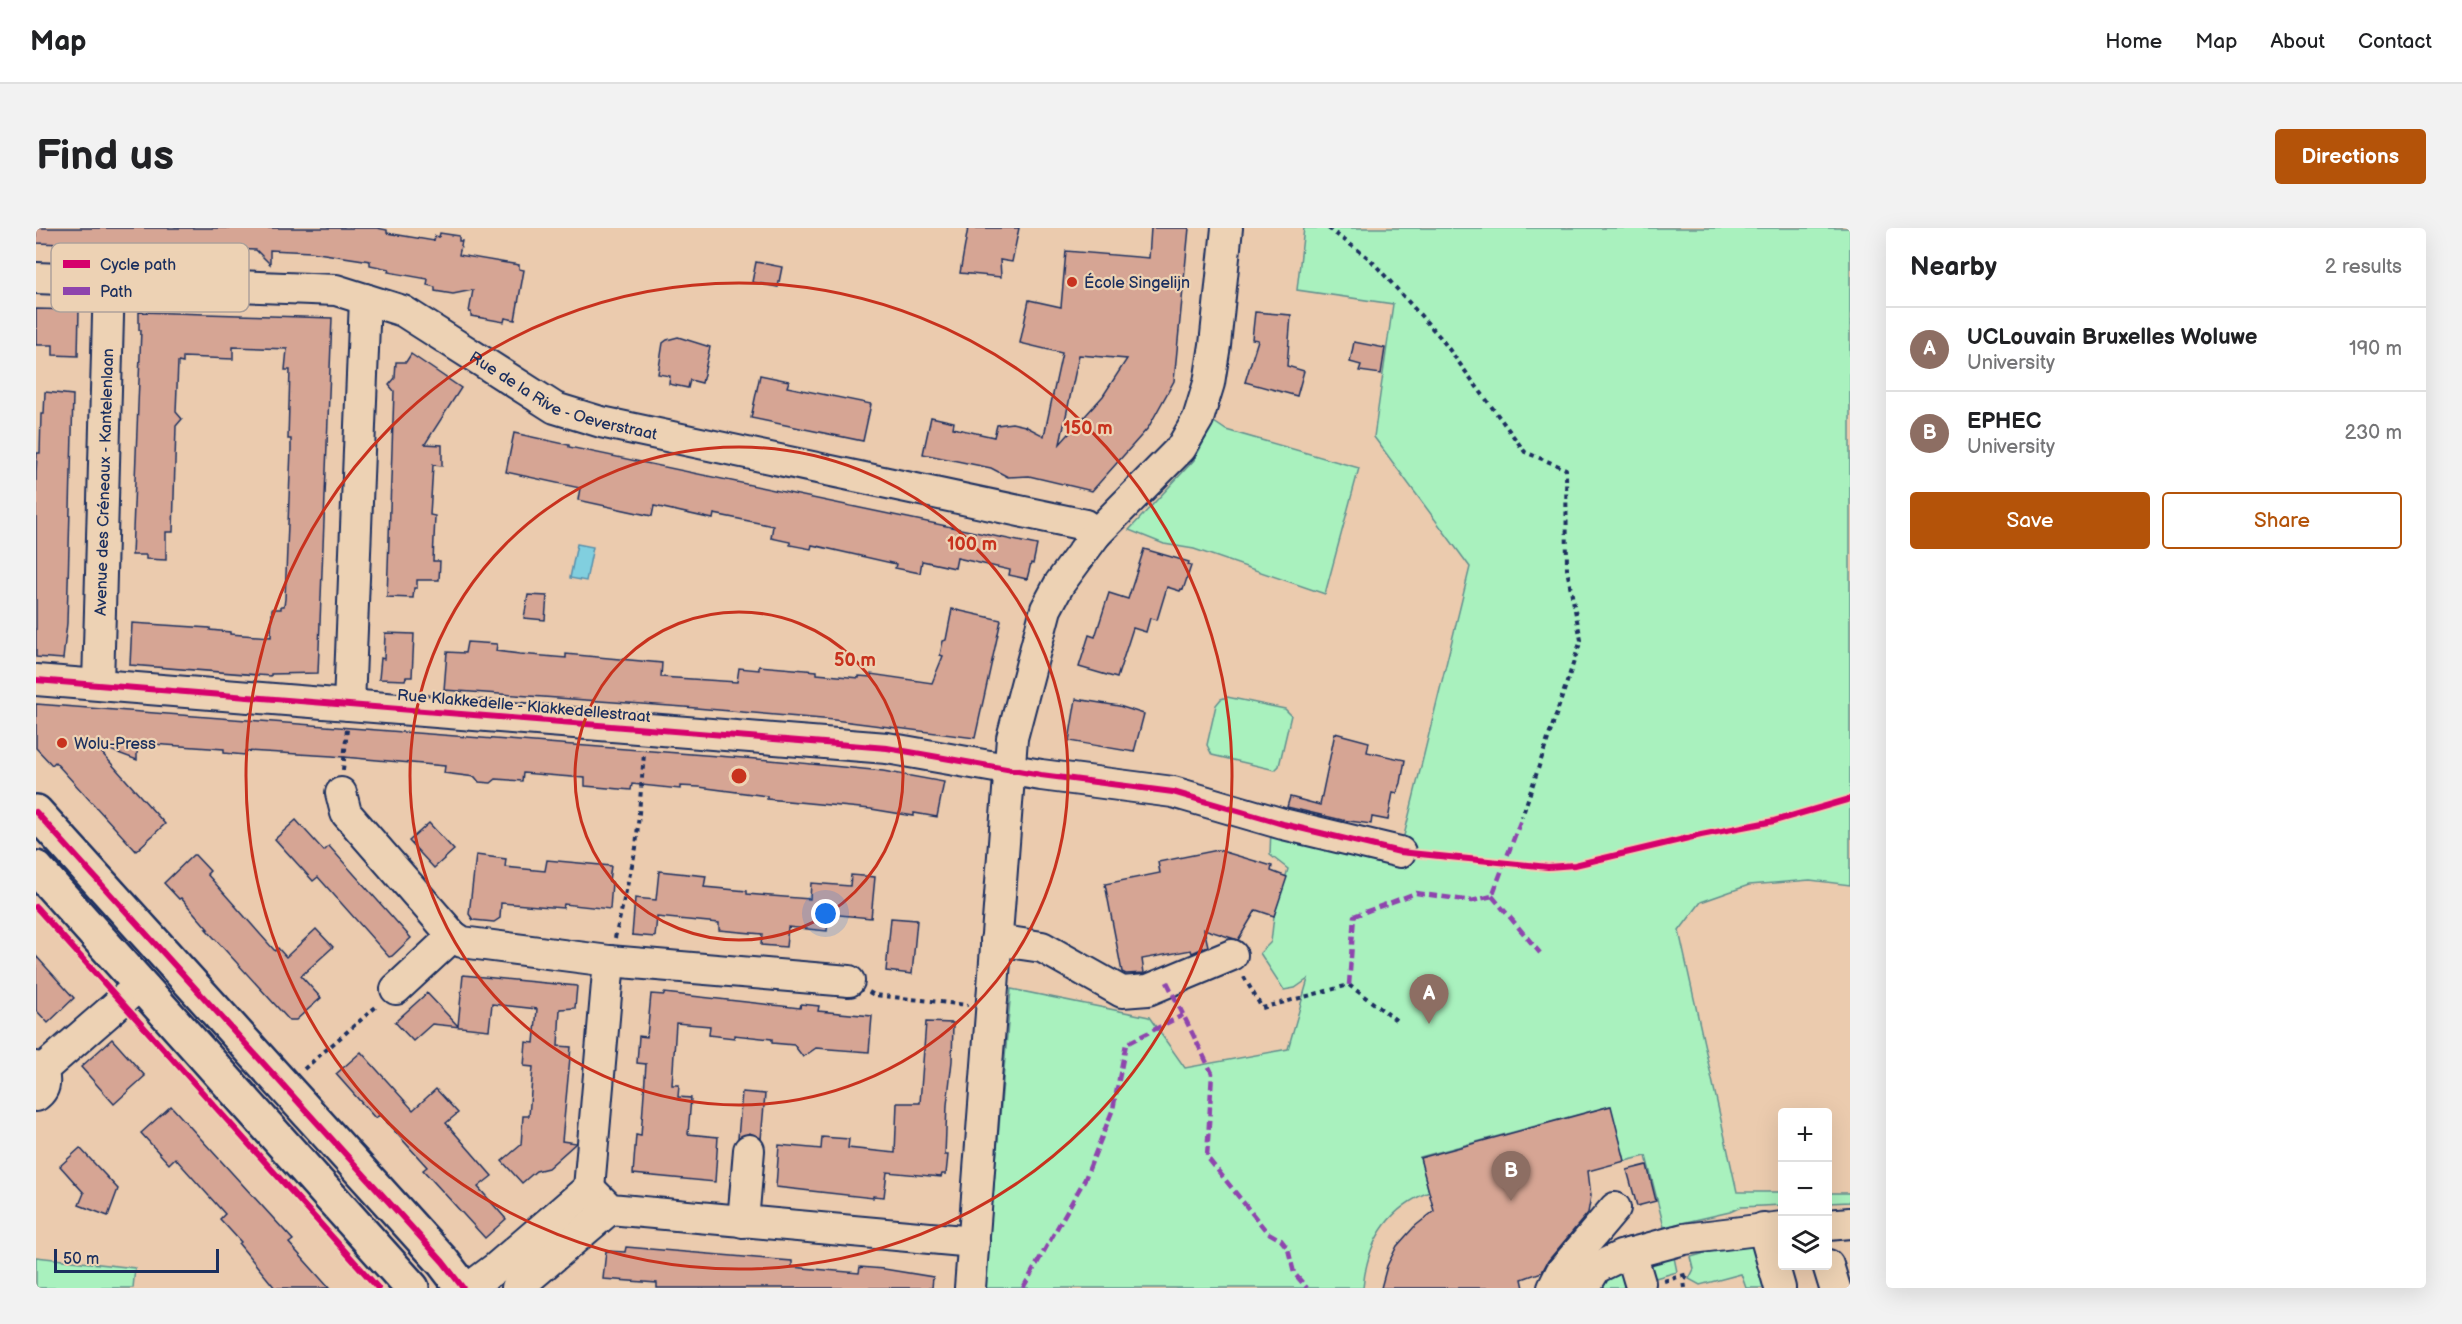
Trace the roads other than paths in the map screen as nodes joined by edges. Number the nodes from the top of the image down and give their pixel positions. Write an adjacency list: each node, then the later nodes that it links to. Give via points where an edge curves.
1 (1227, 228): 7 (street, via 1215,345 1198,419 1181,447)
2 (36, 278): 3 (street, Rue de la Rive - Oeverstraat)
3 (51, 278)
4 (249, 286): 5 (street, Rue de la Rive - Oeverstraat, via 336,290)
5 (365, 299): 7 (street, Rue de la Rive - Oeverstraat, via 403,311 555,408 601,422 1085,525); 10 (street)
6 (108, 312): 9 (street, Avenue des Créneaux - Kantelenlaan)
7 (1096, 534): 11 (street, via 1046,609 1012,738)
8 (36, 680): 9 (street, Rue Klakkedelle - Klakkedellestraat)
9 (98, 684): 10 (street, Rue Klakkedelle - Klakkedellestraat)
10 (349, 705): 11 (street, Rue Klakkedelle - Klakkedellestraat, via 886,748)
11 (1009, 769): 14 (street, Rue Klakkedelle - Klakkedellestraat, via 1173,792); 17 (street)
12 (341, 793): 16 (street, via 346,813)
13 (36, 812): 23 (main road)
14 (1400, 852)
15 (36, 868): 21 (main road)
16 (453, 936): 19 (street, via 462,942); 22 (street)
17 (996, 940): 18 (street, via 1042,947 1122,992 1148,990); 33 (street)
18 (1232, 955)
19 (609, 961): 20 (street); 27 (street)
20 (849, 981)
21 (141, 984): 24 (main road); 25 (street)
22 (396, 989)
23 (244, 1040): 24 (main road); 37 (main road)
24 (216, 1068): 36 (main road)
25 (38, 1078)
26 (749, 1150): 29 (street)
27 (600, 1199): 29 (street); 38 (street); 39 (street)
28 (1615, 1208): 41 (street, via 1561,1272)
29 (743, 1222): 33 (street)
30 (1850, 1223): 31 (street)
31 (1832, 1225)
32 (1773, 1227): 34 (street, via 1694,1258); 43 (street)
33 (974, 1242): 40 (street)
34 (1648, 1243): 35 (street); 42 (street, via 1600,1265)
35 (1640, 1282)
36 (412, 1288)
37 (464, 1288)
38 (469, 1288)
39 (517, 1288)
40 (970, 1288)
41 (1553, 1288)
42 (1584, 1288)
43 (1780, 1288)

